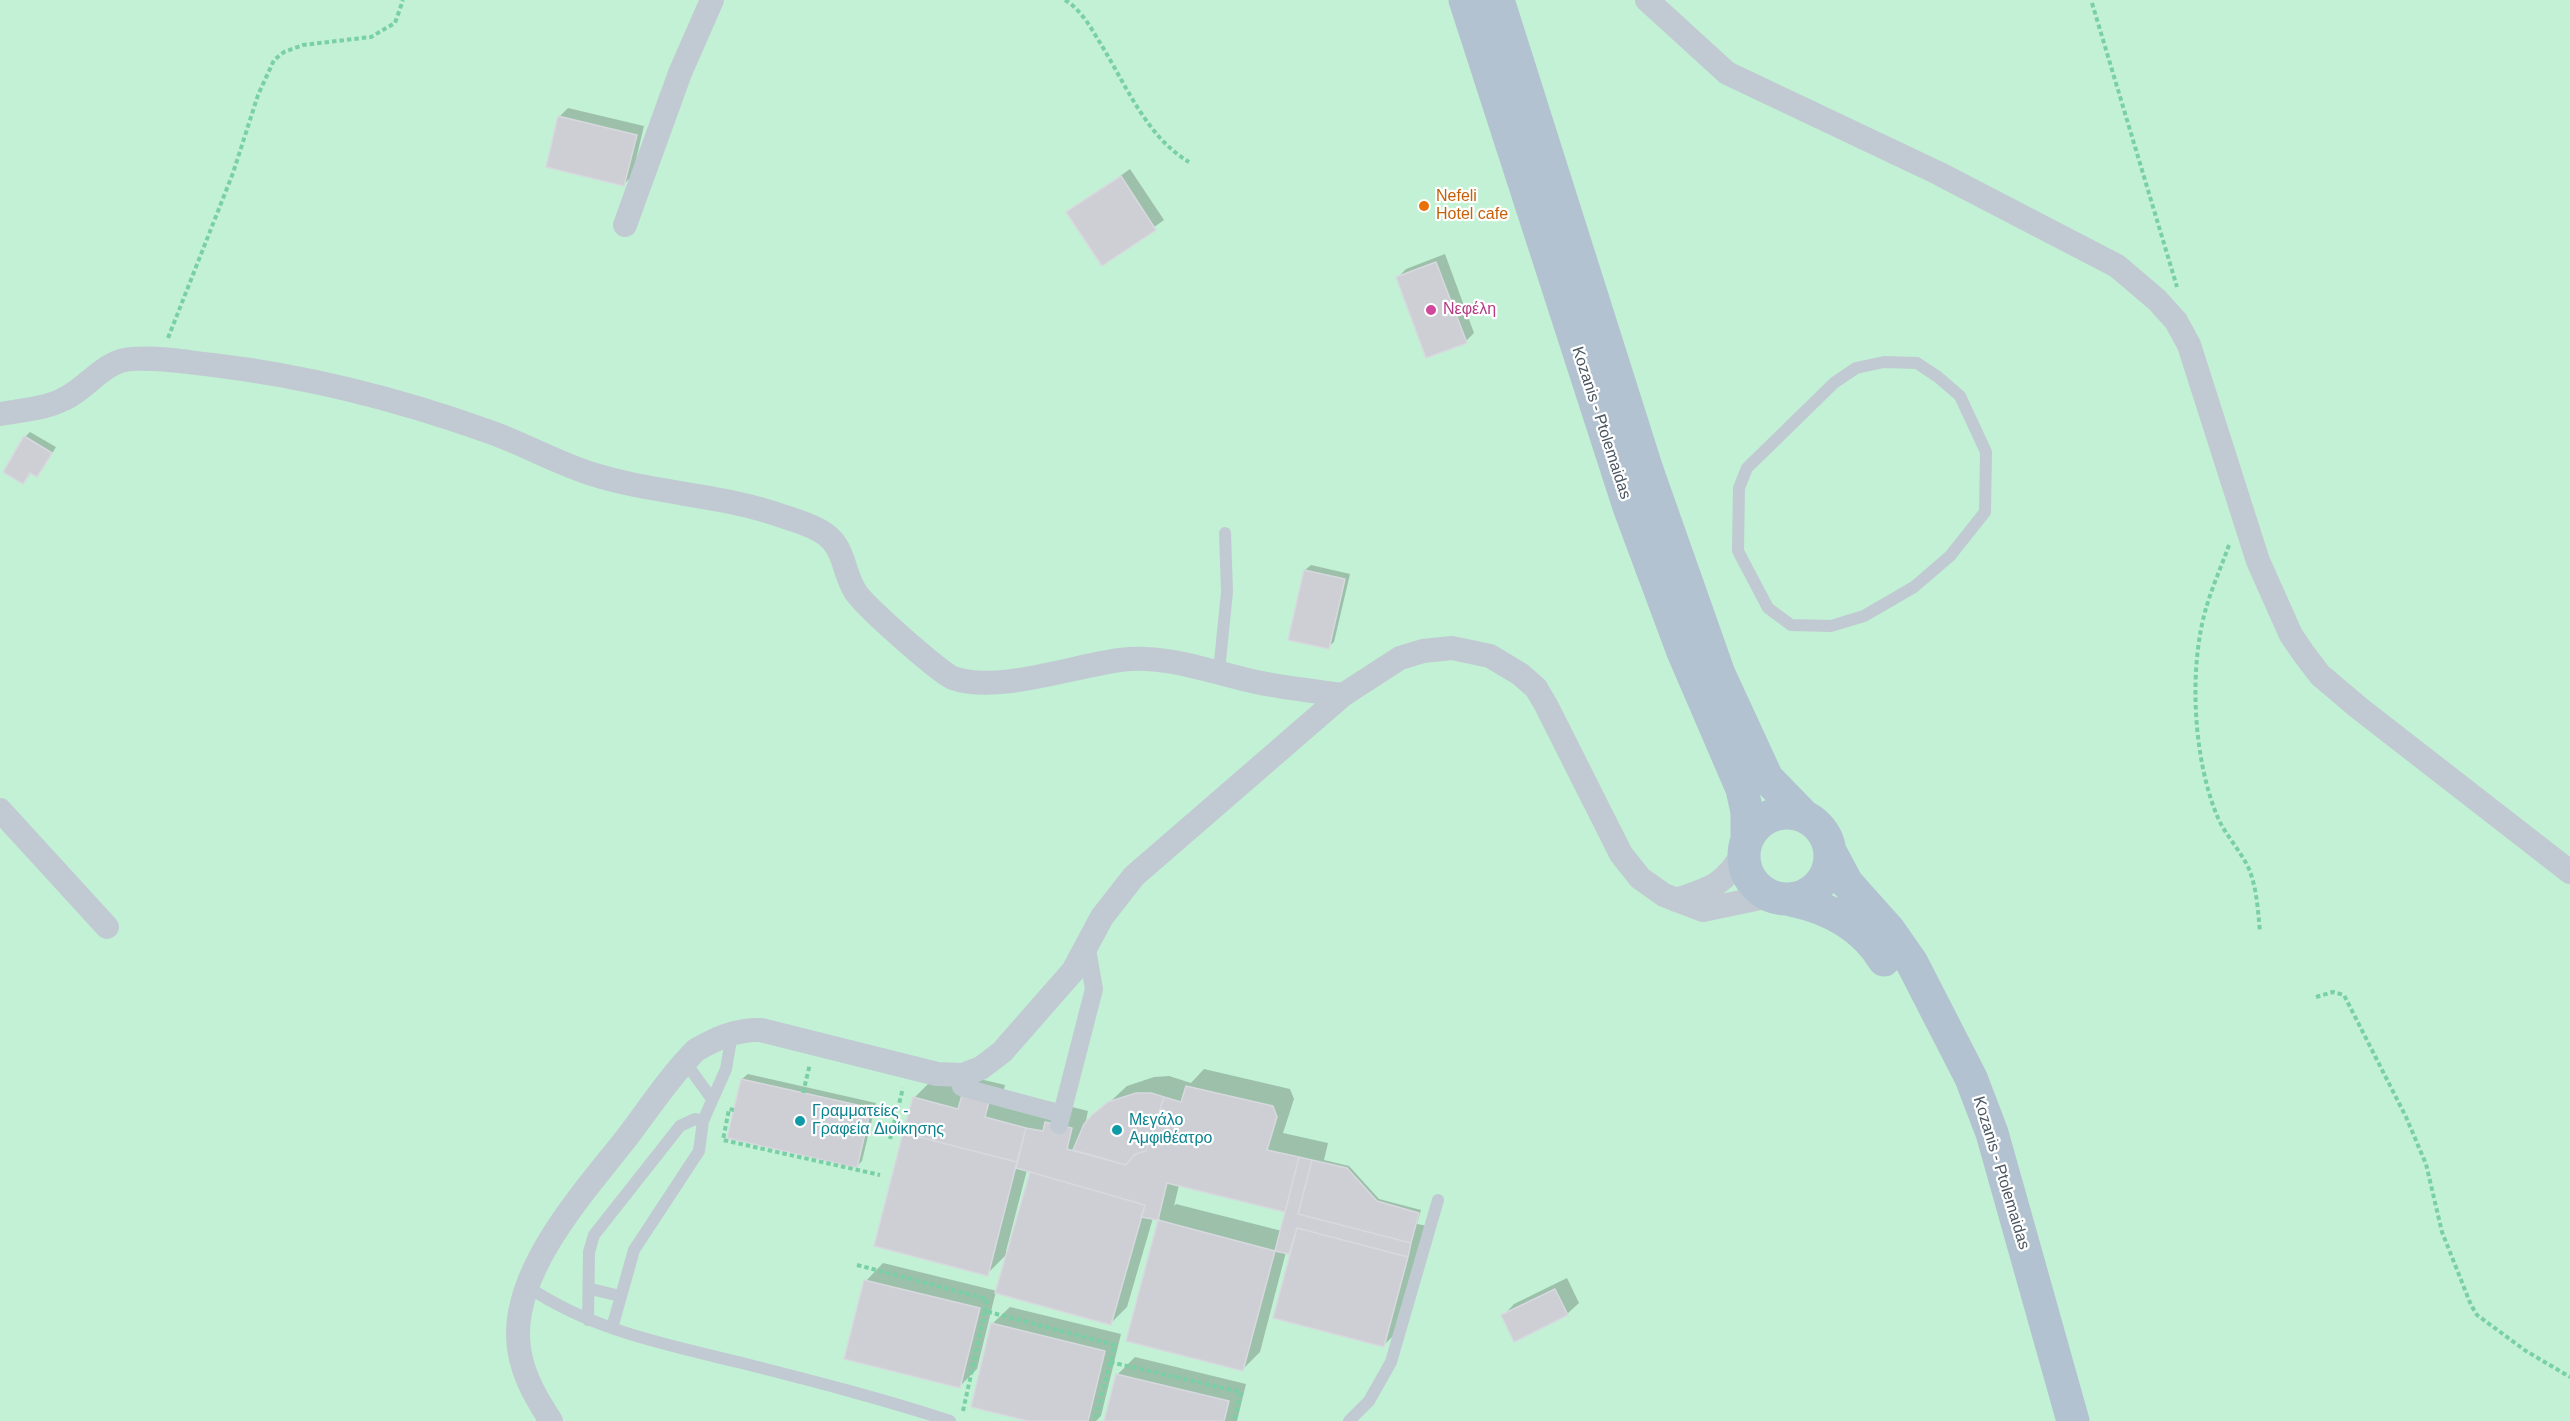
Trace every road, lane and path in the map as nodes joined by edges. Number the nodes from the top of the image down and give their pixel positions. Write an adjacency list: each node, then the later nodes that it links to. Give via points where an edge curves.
1 (403, 0): 11 (path, via 396,24 371,37 303,45 274,60)
2 (712, 0): 9 (street, via 680,73)
3 (1065, 0): 8 (path, via 1088,23 1157,136)
4 (1465, 0): 20 (main road, Kozanis - Ptolemaidas, via 1629,507 1683,652 1742,789 1747,812)
5 (1498, 0): 19 (main road, Kozanis - Ptolemaidas, via 1647,470 1719,674 1767,778)
6 (1647, 0): 10 (street, via 1727,73 2087,248 2136,280)
7 (2092, 3): 10 (path, via 2179,293 2181,310)
8 (1189, 162)
9 (625, 225)
10 (2176, 321): 13 (street, via 2189,345)
11 (161, 359): 12 (street, via 118,362 62,400); 16 (street, via 268,372 398,403 491,432 593,474 735,502 807,524 836,544 862,601 933,665 954,678 978,682 1030,678 1149,658)
12 (0, 414)
13 (2241, 511): 22 (street, via 2291,635 2320,675); 26 (path, via 2207,606 2196,666 2196,696 2210,795 2219,819 2249,869 2257,897)
14 (1225, 533): 16 (lane, via 1227,592)
15 (1791, 625): 15 (lane, via 1768,608 1737,551 1739,488 1747,468 1834,383 1856,368 1884,362 1917,363 1960,396 1974,421 1986,452 1985,512 1941,564 1914,587 1864,616 1831,626)
16 (1219, 671): 17 (street, via 1263,683)
17 (1343, 695): 24 (street, via 1386,665 1423,651 1452,648 1491,656 1505,664 1541,696 1621,854 1640,878); 27 (street, via 1134,876 1114,898)
18 (0, 810): 25 (street)
19 (1804, 816): 20 (main road, via 1770,816 1756,826); 21 (main road, via 1822,830)
20 (1745, 846): 23 (main road, via 1750,878 1758,889); 24 (street, via 1731,873 1718,883)
21 (1831, 853): 23 (main road, via 1829,869 1821,884 1808,895); 57 (main road, Kozanis - Ptolemaidas, via 1847,883 1903,949 1971,1077 1992,1133)
22 (2570, 872)
23 (1780, 898): 24 (street, via 1703,910); 56 (main road, Kozanis - Ptolemaidas, via 1830,911 1869,939 1931,1044 1964,1119)
24 (1676, 900)
25 (107, 927)
26 (2260, 932)
27 (1087, 949): 33 (street, via 1073,971 1008,1045 981,1068); 33 (street, via 1094,989 1060,1120 961,1087)
28 (2316, 997): 49 (path, via 2333,992 2344,995 2358,1018 2426,1164 2442,1232 2477,1316)
29 (732, 1034): 30 (street, via 761,1030); 31 (street, via 712,1040); 35 (lane, via 726,1069)
30 (814, 1043): 32 (street); 34 (path)
31 (684, 1062): 35 (lane); 42 (street, via 576,1203 540,1258)
32 (908, 1067): 33 (street); 38 (path)
33 (963, 1075)
34 (803, 1093)
35 (712, 1099): 37 (lane)
36 (734, 1110): 39 (path, via 729,1109 723,1140)
37 (703, 1120): 43 (lane, via 680,1125 594,1235 589,1252); 44 (lane, via 699,1151 634,1250)
38 (890, 1139)
39 (880, 1175)
40 (1438, 1200): 55 (lane, via 1391,1362 1369,1401)
41 (857, 1265): 45 (path, via 987,1299)
42 (528, 1287): 46 (lane, via 559,1308); 50 (street, via 520,1314 520,1357 528,1383)
43 (591, 1289): 44 (lane); 46 (lane)
44 (620, 1296): 47 (lane)
45 (985, 1311): 48 (path, via 1115,1345); 52 (path)
46 (588, 1320): 47 (lane)
47 (612, 1328): 51 (lane, via 659,1344 885,1400)
48 (1110, 1362): 53 (path); 54 (path, via 1241,1392)
49 (2570, 1377)
50 (551, 1421)
51 (950, 1421)
52 (961, 1421)
53 (1095, 1421)
54 (1234, 1421)
55 (1349, 1421)
56 (2050, 1421)
57 (2073, 1421)

